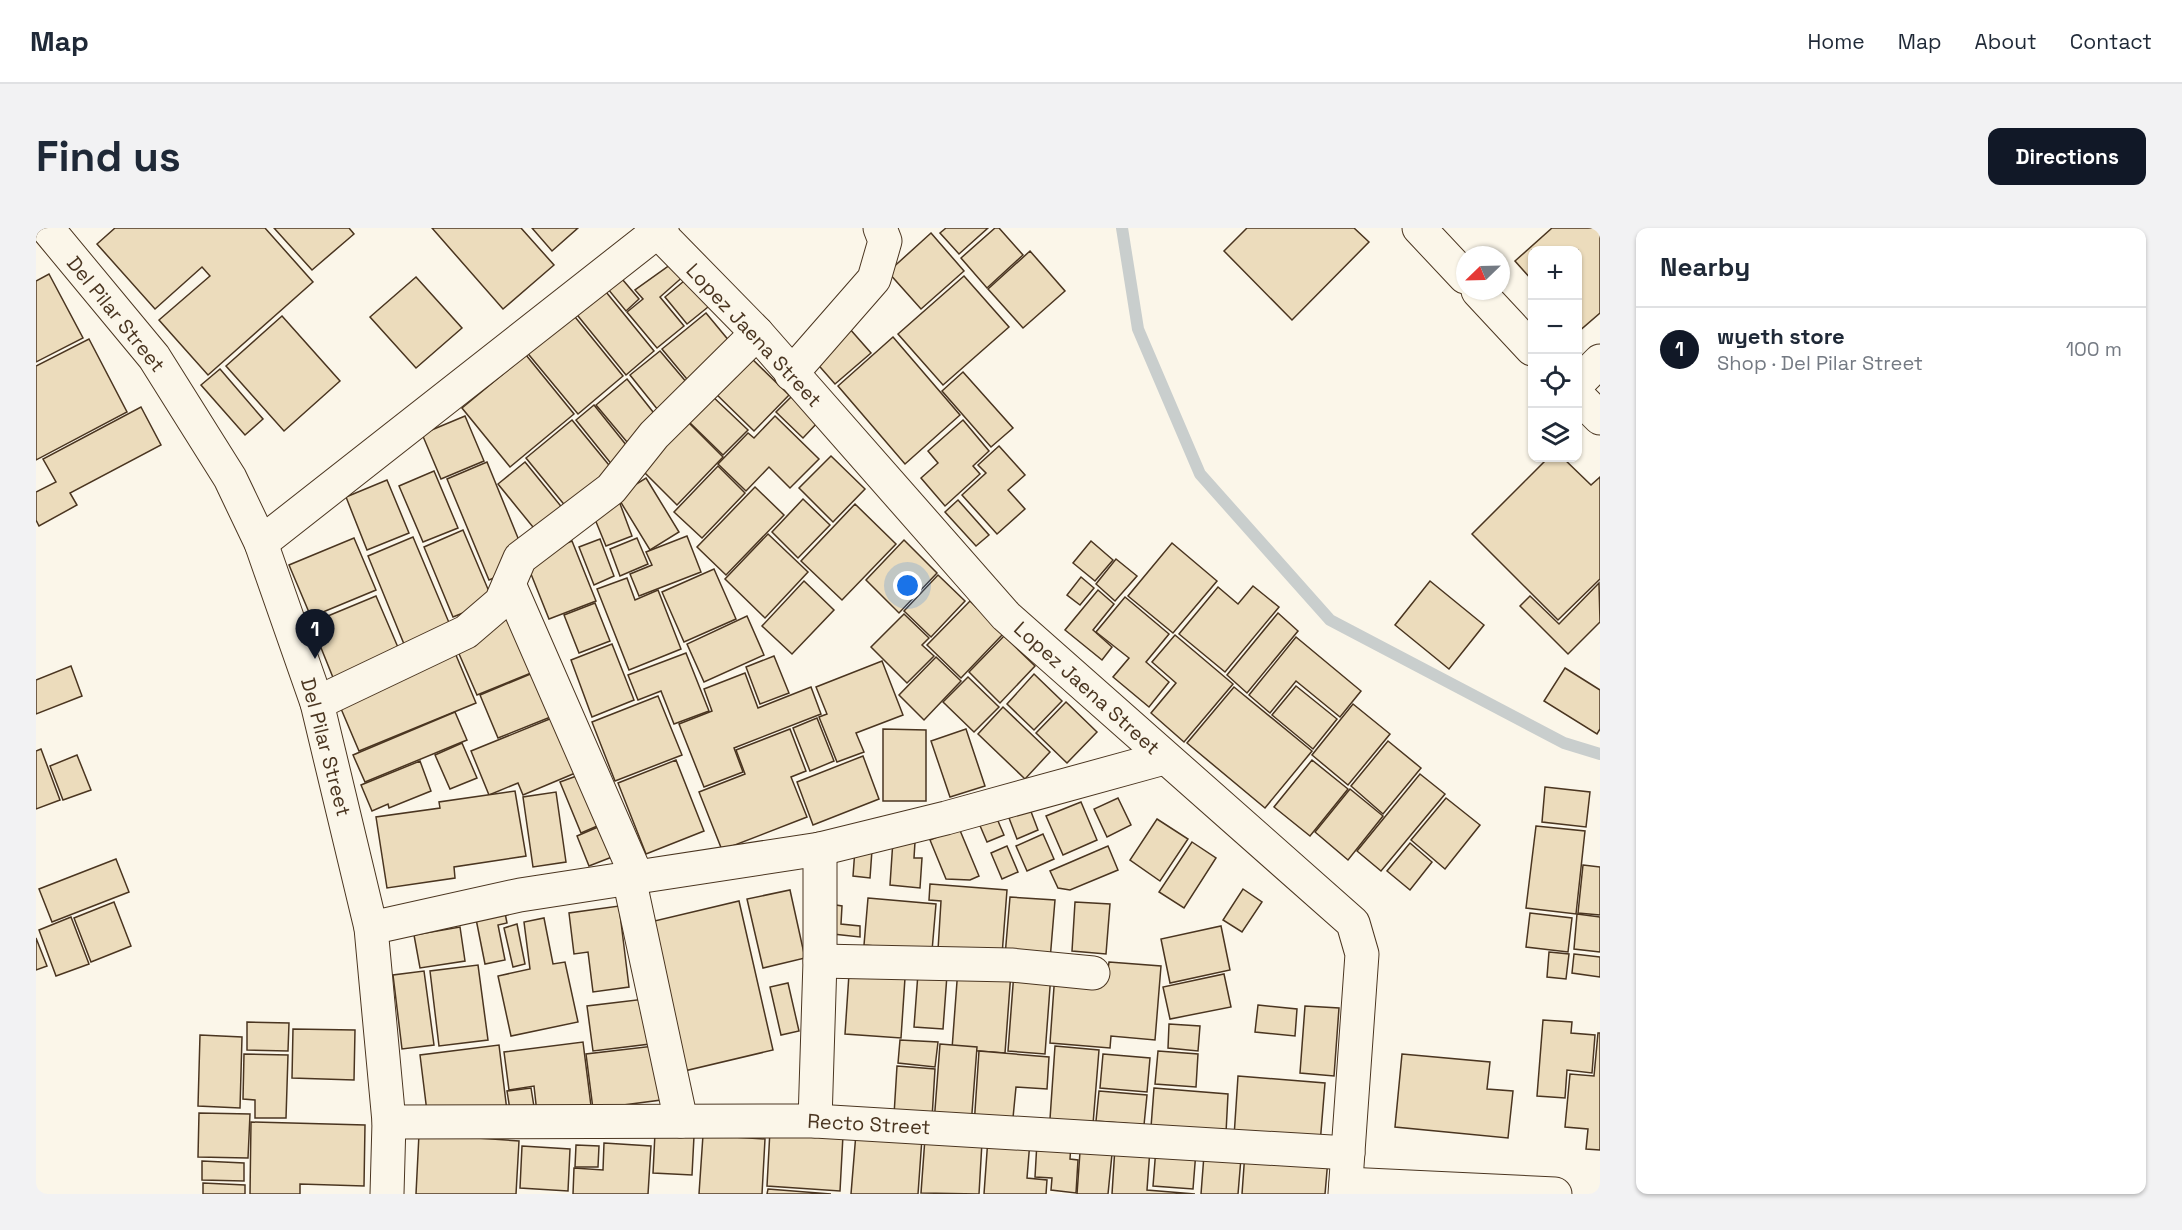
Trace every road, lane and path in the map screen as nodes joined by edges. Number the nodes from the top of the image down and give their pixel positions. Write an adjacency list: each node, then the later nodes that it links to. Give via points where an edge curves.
1 (47, 228): 14 (street, Del Pilar Street, via 154,357 230,478)
2 (880, 228): 10 (street, via 885,241 874,279)
3 (1419, 228): 5 (street)
4 (660, 230): 7 (street, Lopez Jaena Street); 14 (street)
5 (1456, 267)
6 (1487, 300): 8 (street)
7 (758, 333): 10 (street, Lopez Jaena Street); 15 (street, via 654,435 611,489 520,558)
8 (1528, 344)
9 (1600, 361): 11 (street)
10 (791, 374): 17 (street, Lopez Jaena Street, via 1006,616)
11 (1582, 379)
12 (1582, 400): 13 (street)
13 (1600, 418)
14 (261, 543): 16 (street, Del Pilar Street)
15 (509, 584): 16 (street, via 501,602 466,632); 19 (street)
16 (317, 703): 20 (street, Del Pilar Street)
17 (1164, 758): 18 (street); 26 (street, Lopez Jaena Street, via 1353,923 1362,954)
18 (820, 849): 19 (street); 21 (street)
19 (633, 877): 20 (street, via 520,895); 23 (street)
20 (371, 928): 25 (street, Del Pilar Street)
21 (820, 961): 22 (street, via 1011,965); 24 (street)
22 (1093, 973)
23 (681, 1121): 24 (street, Recto Street); 25 (street, Recto Street)
24 (815, 1121): 26 (street, Recto Street)
25 (389, 1122): 27 (street, Del Pilar Street)
26 (1346, 1177): 28 (street, Recto Street)
27 (387, 1194)
28 (1554, 1194)

